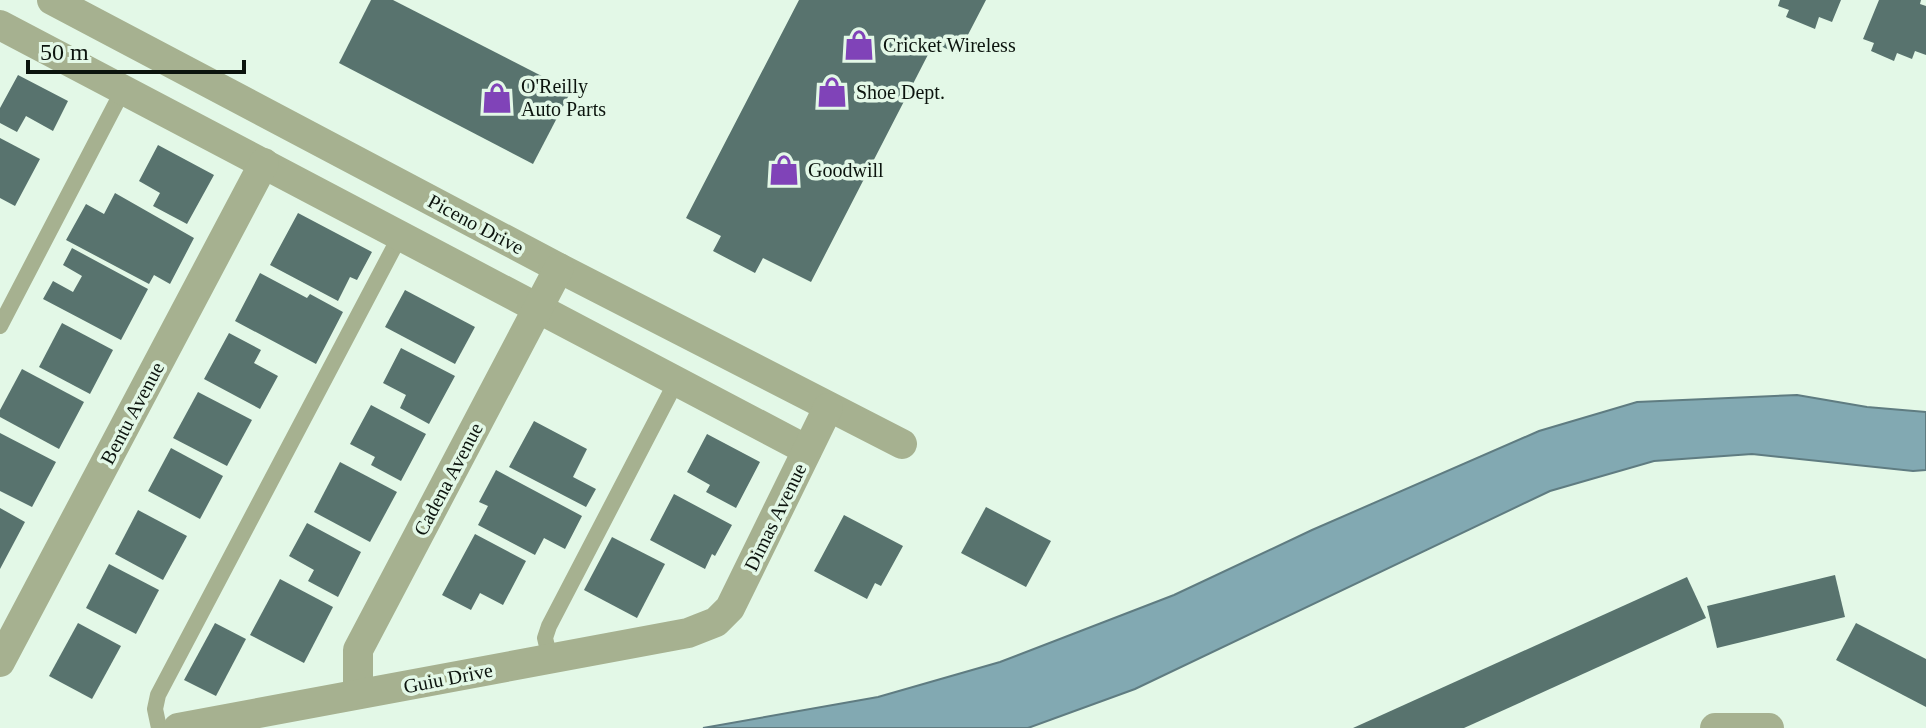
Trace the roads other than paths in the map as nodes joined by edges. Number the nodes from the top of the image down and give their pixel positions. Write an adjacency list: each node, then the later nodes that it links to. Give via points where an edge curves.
1 (52, 0): 6 (street, Piceno Drive)
2 (0, 25): 3 (street)
3 (123, 90): 4 (street); 8 (lane)
4 (264, 163): 5 (street); 15 (street, Bentu Avenue)
5 (400, 236): 7 (street); 17 (lane, via 158,695)
6 (559, 268): 7 (street, Cadena Avenue); 10 (street, Piceno Drive)
7 (537, 309): 9 (street); 16 (street, Cadena Avenue, via 358,650)
8 (0, 326)
9 (676, 382): 12 (street); 14 (lane, via 549,626 545,638)
10 (828, 408): 11 (street, Piceno Drive); 12 (street, Dimas Avenue)
11 (902, 444)
12 (807, 450): 13 (street, Dimas Avenue, via 730,608)
13 (716, 622): 14 (street, Guiu Drive, via 688,633)
14 (550, 659): 16 (street, Guiu Drive)
15 (0, 662)
16 (358, 694): 18 (street, Guiu Drive)
17 (159, 728)
18 (178, 728)
19 (1715, 728): 20 (street)
20 (1769, 728)

